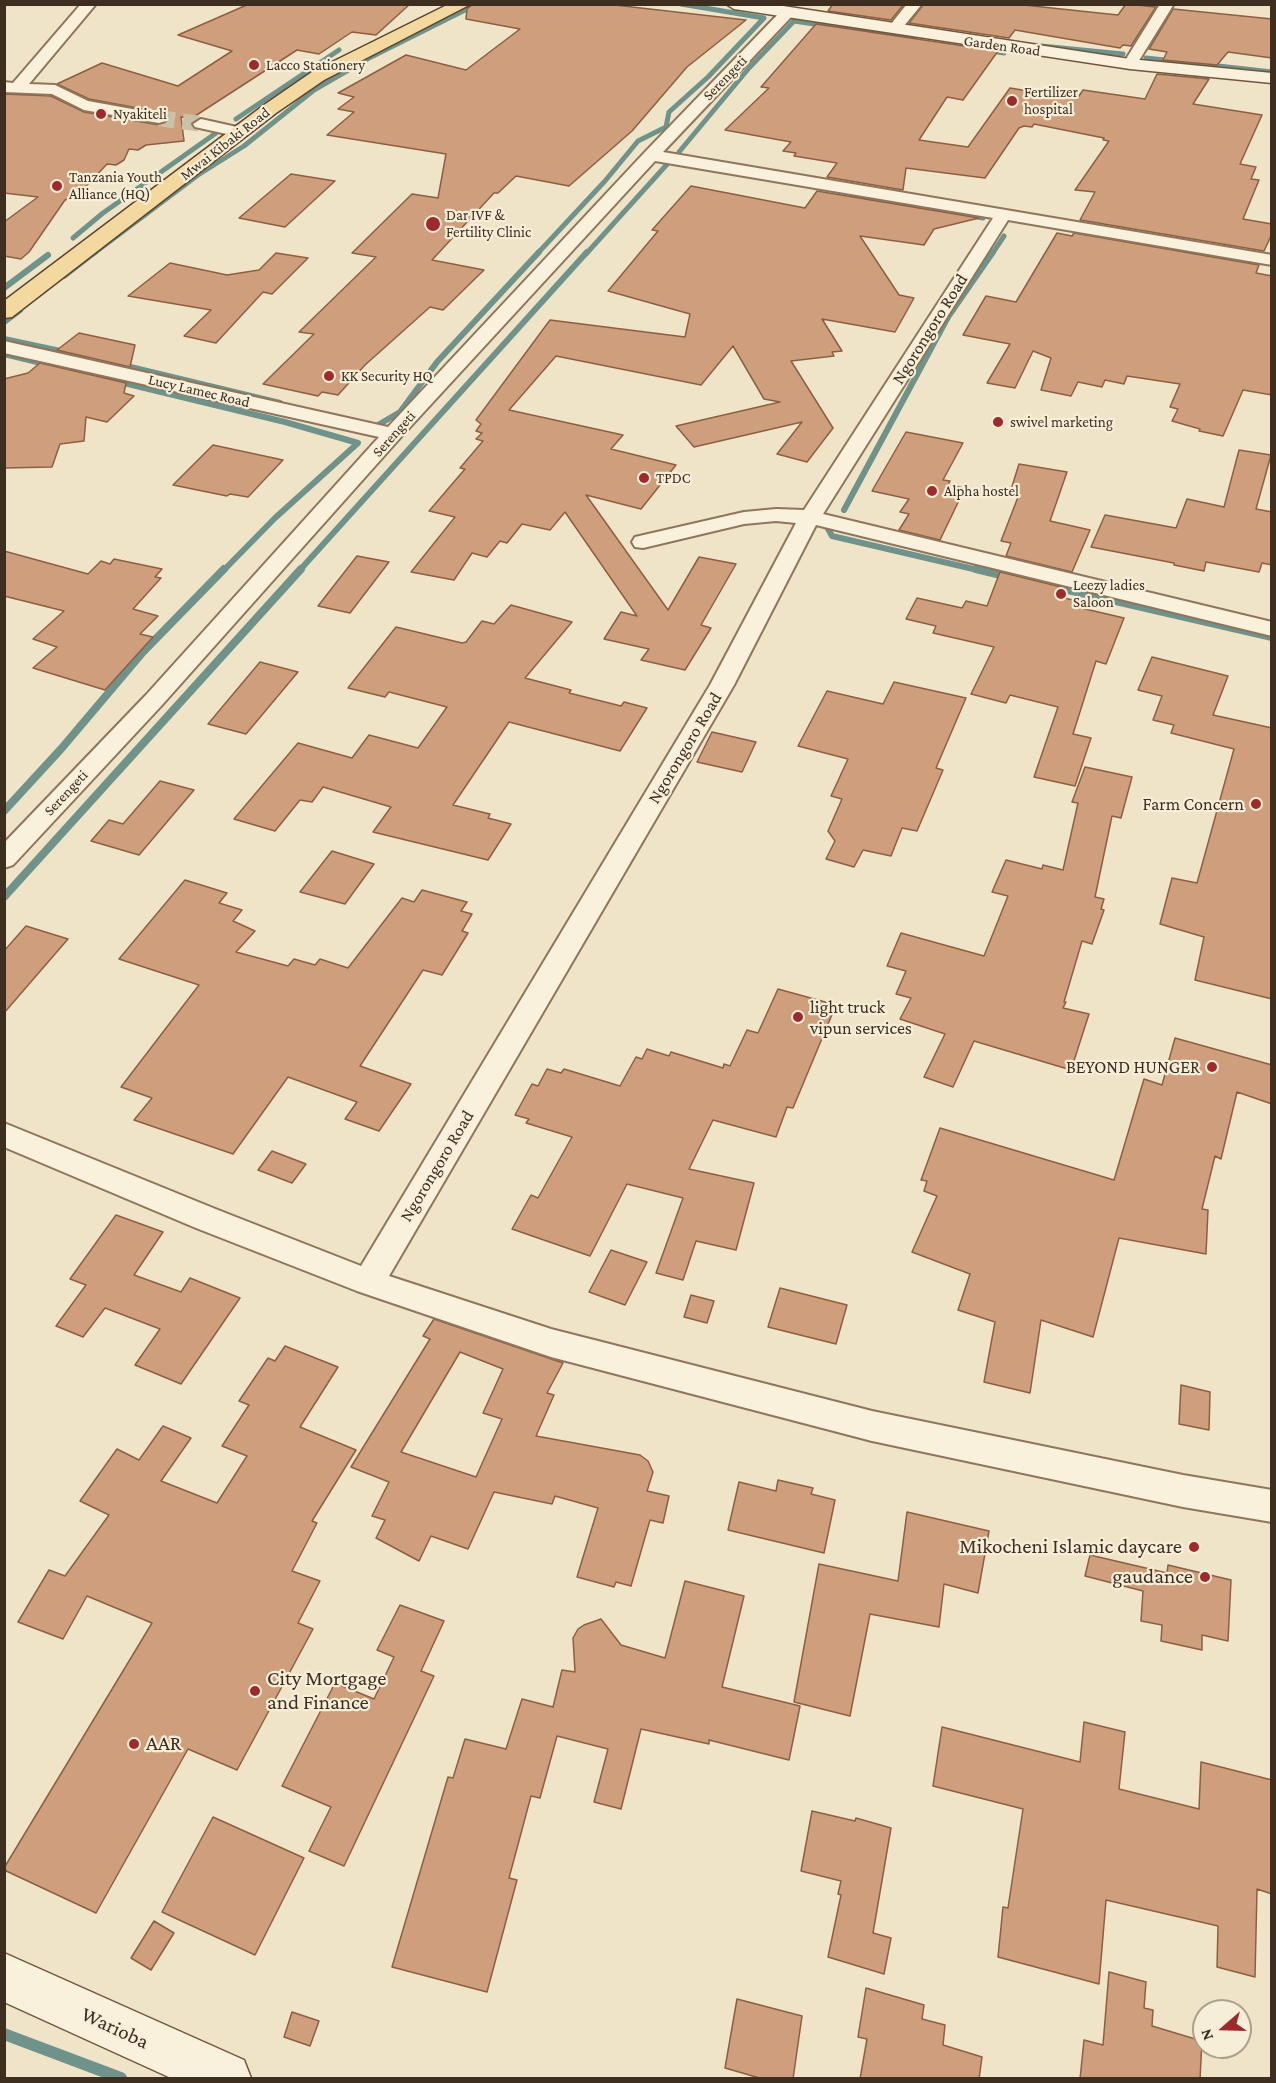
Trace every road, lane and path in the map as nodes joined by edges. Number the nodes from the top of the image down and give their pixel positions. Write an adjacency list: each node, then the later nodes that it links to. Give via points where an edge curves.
1 (89, 4): 10 (street)
2 (463, 4): 13 (main road, Mwai Kibaki Road, via 318,76)
3 (734, 4): 6 (street, Garden Road)
4 (915, 4): 7 (street)
5 (1167, 4): 8 (street)
6 (788, 12): 7 (street, Garden Road); 14 (street, Serengeti)
7 (894, 29): 8 (street, Garden Road)
8 (1130, 64): 9 (street, Garden Road)
9 (1272, 78)
10 (11, 87): 11 (street, via 55,90 84,105)
11 (159, 118)
12 (201, 124): 13 (street)
13 (240, 132): 17 (main road, Mwai Kibaki Road)
14 (651, 155): 15 (street); 19 (street, Serengeti)
15 (1003, 215): 16 (street); 20 (street, Ngorongoro Road)
16 (1272, 260)
17 (7, 308)
18 (4, 347): 19 (street, Lucy Lamec Road)
19 (393, 434): 23 (street, Serengeti, via 281,562)
20 (810, 517): 21 (street, via 744,518); 22 (street); 25 (street, Ngorongoro Road, via 722,685)
21 (643, 542)
22 (1272, 629)
23 (4, 859)
24 (4, 1134): 25 (street)
25 (368, 1282): 26 (street, via 551,1343 861,1424)
26 (1272, 1506)
27 (4, 1977): 28 (street, Warioba)
28 (226, 2079)

